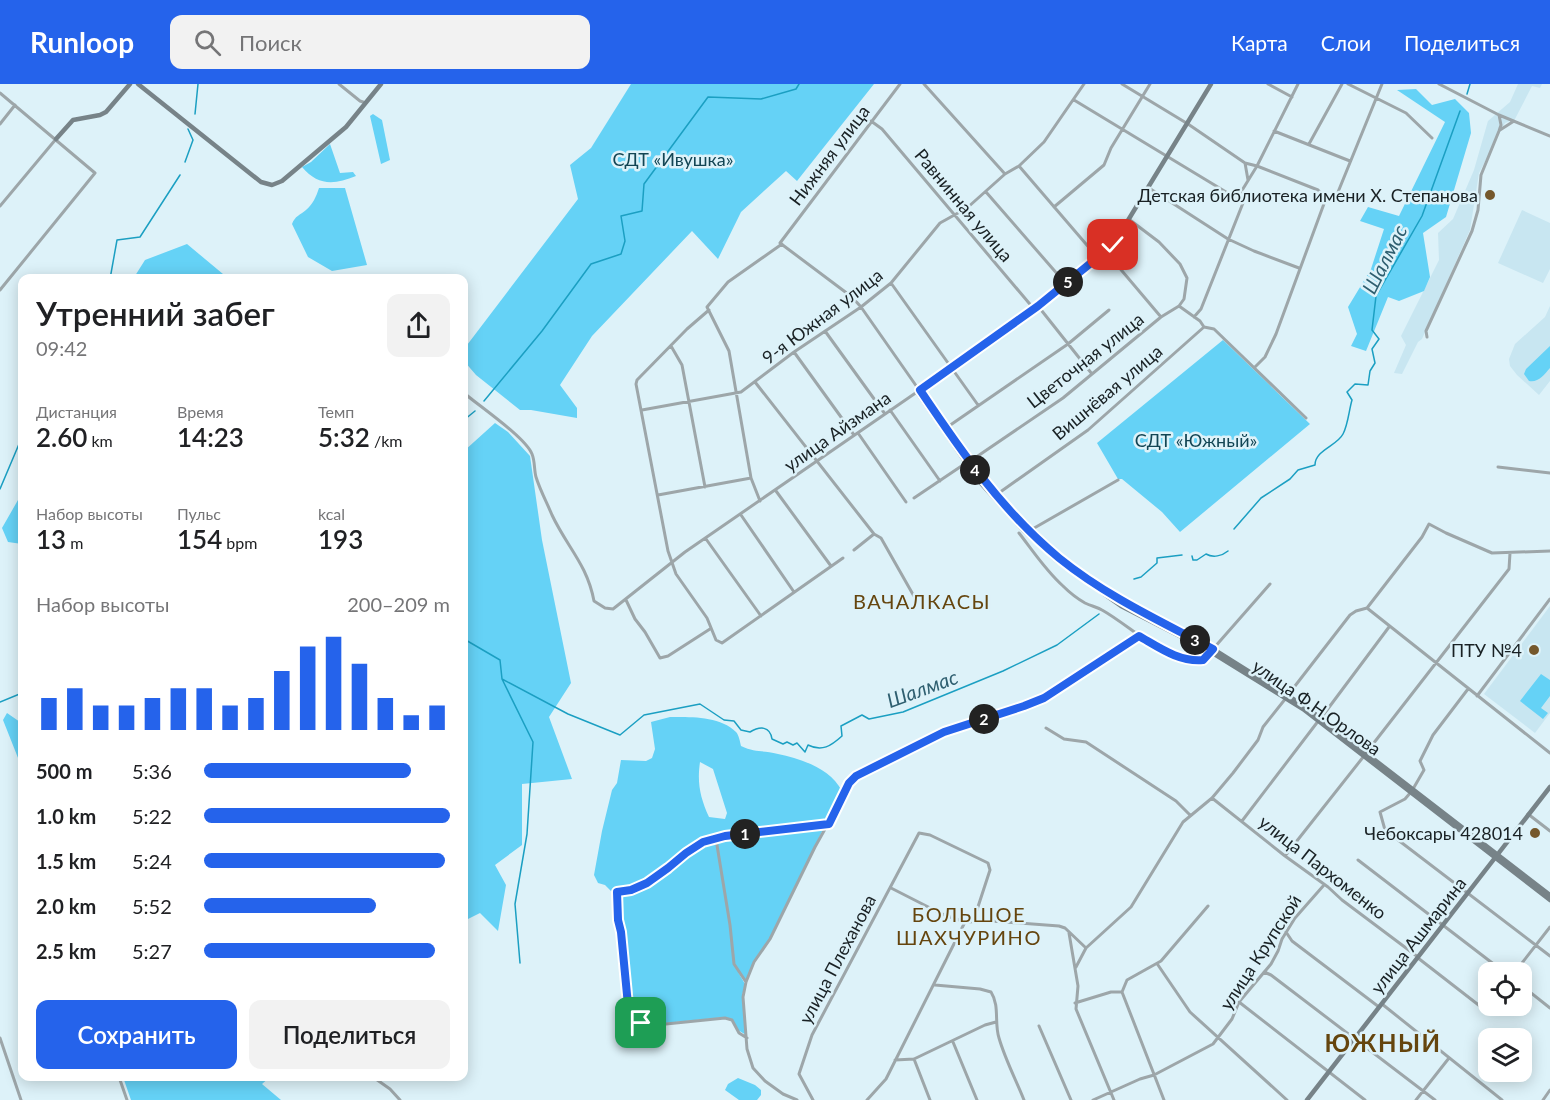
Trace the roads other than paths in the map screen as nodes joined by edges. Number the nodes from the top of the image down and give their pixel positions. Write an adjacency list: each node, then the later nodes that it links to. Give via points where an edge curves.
1 (129, 84): 34 (street, via 106,112 73,120)
2 (138, 84): 22 (street, via 248,172 272,185 331,141)
3 (339, 84): 22 (street)
4 (381, 84): 22 (street)
5 (900, 84): 25 (street, Нижняя улица)
6 (924, 84): 41 (street)
7 (1084, 84): 21 (street, 9-я Южная улица)
8 (1122, 84): 18 (street)
9 (1150, 84): 18 (street)
10 (1211, 84): 28 (street, улица Айзмана)
11 (1268, 84): 19 (street)
12 (1298, 84): 19 (street)
13 (1342, 84): 35 (street)
14 (1348, 84): 20 (street)
15 (1382, 84): 20 (street)
16 (1439, 84): 24 (street)
17 (0, 93): 23 (street)
18 (1143, 96): 28 (street); 29 (street)
19 (1292, 97): 30 (street)
20 (1376, 98): 33 (street, via 1406,113); 37 (street)
21 (1074, 99): 29 (street); 39 (street, 9-я Южная улица, via 1049,136)
22 (366, 104)
23 (15, 105): 27 (street); 34 (street)
24 (1499, 114): 26 (street); 31 (street)
25 (871, 121): 49 (street, Равнинная улица); 52 (street, Нижняя улица)
26 (1515, 121): 31 (street); 32 (street)
27 (0, 124)
28 (1188, 124): 36 (street, улица Айзмана); 38 (street)
29 (1123, 128): 36 (street); 48 (street, via 1104,165)
30 (1274, 131): 35 (street); 40 (street)
31 (1499, 131): 68 (street, via 1481,175 1472,231 1426,331)
32 (1550, 136)
33 (1432, 138)
34 (56, 139): 47 (street); 58 (street, via 95,173)
35 (1309, 144): 37 (street)
36 (1169, 156): 43 (street, улица Айзмана); 45 (street, via 1231,195)
37 (1350, 161): 46 (street, via 1336,196)
38 (1245, 163): 40 (street); 42 (street)
39 (1019, 166): 41 (street, 9-я Южная улица); 48 (street)
40 (1257, 166): 42 (street); 46 (street, via 1318,190)
41 (1005, 174): 44 (street, 9-я Южная улица)
42 (1248, 180): 45 (street)
43 (1149, 188): 50 (street, улица Айзмана); 51 (street)
44 (986, 192): 49 (street, 9-я Южная улица); 57 (street)
45 (1241, 192): 51 (street, via 1243,203)
46 (1324, 201): 55 (street)
47 (0, 206)
48 (1054, 207): 54 (street)
49 (955, 216): 56 (street, 9-я Южная улица, via 937,226); 61 (street, Равнинная улица)
50 (1130, 220): 53 (street, улица Айзмана); 59 (street, via 1159,242 1185,272 1187,286)
51 (1228, 239): 55 (street); 64 (street, via 1201,309)
52 (781, 243): 60 (street); 62 (street, Нижняя улица, via 728,282)
53 (1106, 252): 54 (street, улица Айзмана); 65 (street)
54 (1098, 258): 57 (street, улица Айзмана)
55 (1299, 268): 73 (street, via 1269,350)
56 (891, 283): 60 (street, 9-я Южная улица); 72 (street)
57 (1066, 284): 61 (street, улица Айзмана)
58 (0, 290)
59 (1179, 306): 64 (street); 65 (street, Цветочная улица)
60 (861, 307): 67 (street, 9-я Южная улица); 76 (street)
61 (1036, 308): 69 (street, Равнинная улица); 72 (street, улица Айзмана)
62 (708, 309): 70 (street, Нижняя улица); 77 (street, via 727,345)
63 (1109, 310): 69 (street)
64 (1194, 316): 66 (street)
65 (1161, 317): 74 (street, Цветочная улица)
66 (1204, 327): 73 (street, via 1214,329); 97 (street, Вишнёвая улица, via 1088,430)
67 (825, 332): 71 (street, 9-я Южная улица); 83 (street)
68 (1427, 337)
69 (1068, 344): 74 (street, Равнинная улица); 80 (street)
70 (671, 346): 79 (street, via 682,365); 81 (street, Нижняя улица, via 637,380)
71 (794, 352): 75 (street, 9-я Южная улица); 86 (street)
72 (951, 367): 76 (street, улица Айзмана); 80 (street)
73 (1255, 367): 84 (street)
74 (1092, 374): 88 (street, Цветочная улица)
75 (755, 382): 77 (street, 9-я Южная улица); 87 (street)
76 (918, 389): 82 (street, улица Айзмана); 85 (street, улица Ф.Н.Орлова); 88 (street, улица Ф.Н.Орлова)
77 (736, 393): 79 (street, 9-я Южная улица); 91 (street)
78 (468, 396): 114 (street, via 510,429 532,453 536,476 560,531 583,565 594,601 613,609)
79 (690, 401): 81 (street, 9-я Южная улица); 94 (street)
80 (978, 405): 85 (street)
81 (642, 410): 96 (street)
82 (890, 410): 83 (street, улица Айзмана); 93 (street)
83 (885, 414): 86 (street, улица Айзмана)
84 (1306, 418)
85 (946, 428): 88 (street, улица Ф.Н.Орлова)
86 (856, 434): 87 (street, улица Айзмана); 100 (street)
87 (817, 461): 95 (street, улица Айзмана); 103 (street)
88 (967, 463): 93 (street, Цветочная улица); 97 (street, улица Ф.Н.Орлова); 102 (street, улица Ф.Н.Орлова)
89 (1498, 467): 90 (street)
90 (1550, 473)
91 (751, 478): 94 (street); 99 (street)
92 (1118, 480): 102 (street)
93 (940, 481): 98 (street, Цветочная улица)
94 (705, 487): 96 (street)
95 (776, 491): 99 (street, улица Айзмана); 110 (street)
96 (657, 495): 109 (street)
97 (996, 495): 102 (street, улица Ф.Н.Орлова)
98 (914, 498)
99 (760, 501): 101 (street, улица Айзмана)
100 (906, 502)
101 (741, 514): 104 (street, улица Айзмана); 112 (street)
102 (1025, 531): 120 (street, via 1045,567 1065,588); 121 (street, улица Ф.Н.Орлова, via 1100,588)
103 (874, 534): 105 (street); 113 (street, via 884,542)
104 (706, 538): 109 (street, улица Айзмана); 117 (street)
105 (854, 550)
106 (1550, 551): 107 (street)
107 (1510, 552): 116 (street, via 1482,549 1429,524); 122 (street, via 1509,568)
108 (843, 558): 110 (street)
109 (672, 562): 114 (street, улица Айзмана); 119 (street)
110 (831, 566): 112 (street)
111 (1270, 584): 121 (street)
112 (794, 592): 117 (street)
113 (915, 598)
114 (626, 600): 119 (street, via 660,658)
115 (1550, 600): 125 (street)
116 (1367, 608): 118 (street); 124 (street, via 1350,615)
117 (761, 616): 119 (street, via 725,642 719,643)
118 (1389, 627): 122 (street); 126 (street)
119 (710, 629)
120 (1139, 636): 121 (street, via 1183,659 1203,660); 136 (street, via 1044,698 944,732 856,776)
121 (1212, 650): 124 (street, улица Ф.Н.Орлова)
122 (1435, 663): 123 (street); 129 (street)
123 (1468, 688): 125 (street); 131 (street, via 1433,735 1420,761 1424,770)
124 (1287, 696): 126 (street, улица Ф.Н.Орлова); 132 (street)
125 (1477, 696): 128 (street)
126 (1320, 719): 129 (street, улица Ф.Н.Орлова); 135 (street)
127 (1046, 728): 134 (street, via 1064,739 1086,742 1176,801)
128 (1550, 753)
129 (1365, 754): 131 (street, улица Ф.Н.Орлова); 139 (street)
130 (1550, 787): 133 (street, улица Ашмарина)
131 (1412, 791): 140 (street, улица Ф.Н.Орлова); 144 (street, via 1380,812 1385,830)
132 (1212, 798): 134 (street); 135 (street, улица Пархоменко)
133 (1528, 814): 137 (street); 140 (street, улица Ашмарина)
134 (1190, 815): 154 (street, via 1131,907)
135 (1242, 821): 139 (street, улица Пархоменко)
136 (829, 824): 138 (street); 162 (street)
137 (1550, 831)
138 (716, 838): 162 (street, via 734,964); 174 (street, via 696,846 636,889 617,892 626,986 631,1012 641,1023 725,1018 732,1020)
139 (1285, 856): 142 (street, улица Пархоменко)
140 (1496, 856): 144 (street, улица Ашмарина); 145 (street, улица Ф.Н.Орлова)
141 (1358, 860): 149 (street)
142 (1324, 885): 152 (street, улица Крупской); 156 (street, улица Пархоменко)
143 (891, 888): 147 (street); 148 (street, улица Плеханова, via 919,833 930,835 988,863 990,870); 192 (street, улица Плеханова, via 803,1056 799,1074)
144 (1467, 894): 149 (street, улица Ашмарина); 153 (street)
145 (1550, 897)
146 (1208, 906): 159 (street)
147 (965, 922): 148 (street); 163 (street)
148 (973, 922): 151 (street, via 1053,925)
149 (1443, 925): 156 (street, улица Ашмарина); 157 (street)
150 (1550, 927): 153 (street)
151 (1069, 931): 154 (street); 160 (street)
152 (1286, 932): 161 (street, улица Крупской); 169 (street, via 1292,941)
153 (1536, 945): 155 (street); 158 (street)
154 (1086, 948): 160 (street)
155 (1550, 956)
156 (1418, 957): 168 (street, улица Пархоменко); 169 (street, улица Ашмарина)
157 (1491, 962)
158 (1523, 962)
159 (1158, 964): 164 (street, via 1127,980); 175 (street, via 1185,1007)
160 (1076, 967): 167 (street)
161 (1264, 972): 166 (street, улица Крупской); 176 (street)
162 (746, 982): 174 (street, via 742,997)
163 (935, 985): 171 (street, via 988,990 995,1000); 180 (street)
164 (1122, 992): 167 (street); 182 (street)
165 (1532, 994): 170 (street)
166 (1239, 1002): 175 (street, улица Крупской); 181 (street)
167 (1075, 1003): 187 (street)
168 (1478, 1004)
169 (1380, 1005): 176 (street, улица Ашмарина); 178 (street)
170 (1550, 1008)
171 (996, 1022): 177 (street); 196 (street, via 998,1037)
172 (1040, 1026): 197 (street)
173 (0, 1038): 188 (street)
174 (747, 1038): 191 (street, via 750,1062 757,1074)
175 (1218, 1038): 182 (street, улица Крупской); 201 (street)
176 (1354, 1039): 181 (street, улица Ашмарина); 186 (street)
177 (953, 1042): 179 (street); 195 (street)
178 (1449, 1058): 186 (street); 206 (street)
179 (914, 1059): 180 (street); 194 (street)
180 (896, 1060): 193 (street)
181 (1329, 1071): 202 (street, улица Ашмарина); 203 (street)
182 (1154, 1075): 187 (street, улица Крупской); 200 (street)
183 (120, 1081): 189 (street)
184 (379, 1081): 190 (street)
185 (1550, 1090): 207 (street)
186 (1423, 1091): 204 (street); 205 (street)
187 (1111, 1093): 198 (street, улица Крупской); 199 (street)
188 (21, 1100)
189 (127, 1100)
190 (400, 1100)
191 (797, 1100)
192 (813, 1100)
193 (867, 1100)
194 (930, 1100)
195 (977, 1100)
196 (1024, 1100)
197 (1071, 1100)
198 (1093, 1100)
199 (1114, 1100)
200 (1164, 1100)
201 (1287, 1100)
202 (1307, 1100)
203 (1365, 1100)
204 (1416, 1100)
205 (1435, 1100)
206 (1502, 1100)
207 (1543, 1100)

